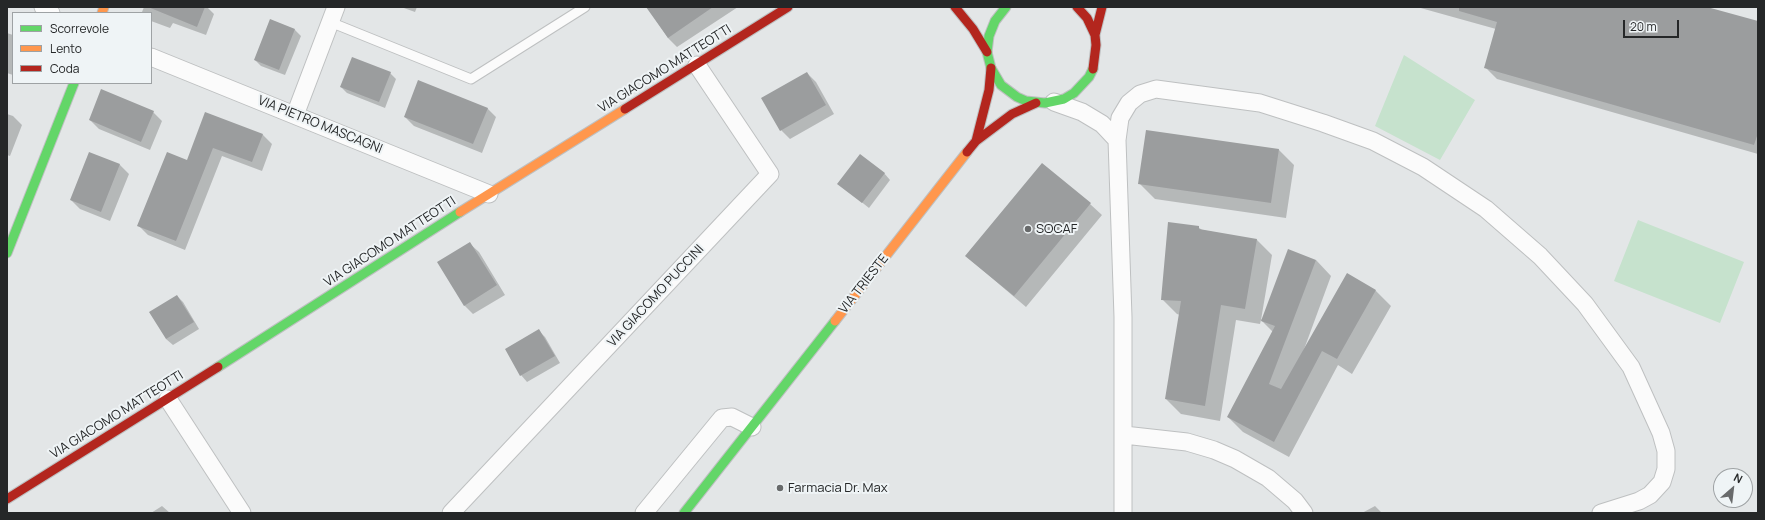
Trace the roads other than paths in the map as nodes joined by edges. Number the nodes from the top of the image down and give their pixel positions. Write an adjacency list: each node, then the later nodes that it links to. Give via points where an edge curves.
1 (584, 7): 7 (lane, via 471,79)
2 (788, 7): 11 (street, VIA GIACOMO MATTEOTTI)
3 (955, 7): 9 (street)
4 (1006, 7): 9 (street, via 991,28)
5 (1077, 7): 8 (street)
6 (1102, 7): 8 (street)
7 (333, 15): 16 (street)
8 (1094, 35): 14 (street, via 1096,56 1089,77 1074,93)
9 (987, 52): 12 (street)
10 (152, 57): 16 (street, VIA PIETRO MASCAGNI)
11 (697, 64): 19 (street, VIA GIACOMO MATTEOTTI); 26 (street, VIA GIACOMO PUCCINI, via 770,174)
12 (991, 68): 15 (street, via 1008,92); 18 (street, via 989,90)
13 (74, 84): 20 (street)
14 (1054, 102): 15 (street); 17 (street, via 1082,112 1102,124)
15 (1036, 103): 18 (street, via 1012,114)
16 (295, 116): 19 (street, VIA PIETRO MASCAGNI)
17 (1117, 140): 23 (street); 31 (street, via 1120,118 1129,102 1140,94 1156,89 1260,103 1373,141 1423,167 1486,209 1540,256 1585,304 1631,367 1661,434 1666,451 1666,469 1662,482 1650,495 1639,501)
18 (976, 141): 22 (street, VIA TRIESTE)
19 (489, 194): 21 (street, VIA GIACOMO MATTEOTTI)
20 (7, 253)
21 (168, 399): 24 (street, VIA GIACOMO MATTEOTTI); 25 (street)
22 (752, 427): 27 (street, via 732,417 722,418); 28 (street, VIA TRIESTE)
23 (1124, 435): 29 (street); 30 (street, via 1187,442 1235,459 1268,478 1295,501)
24 (7, 498)
25 (242, 513)
26 (451, 513)
27 (644, 513)
28 (684, 513)
29 (1123, 513)
30 (1304, 513)
31 (1601, 513)

